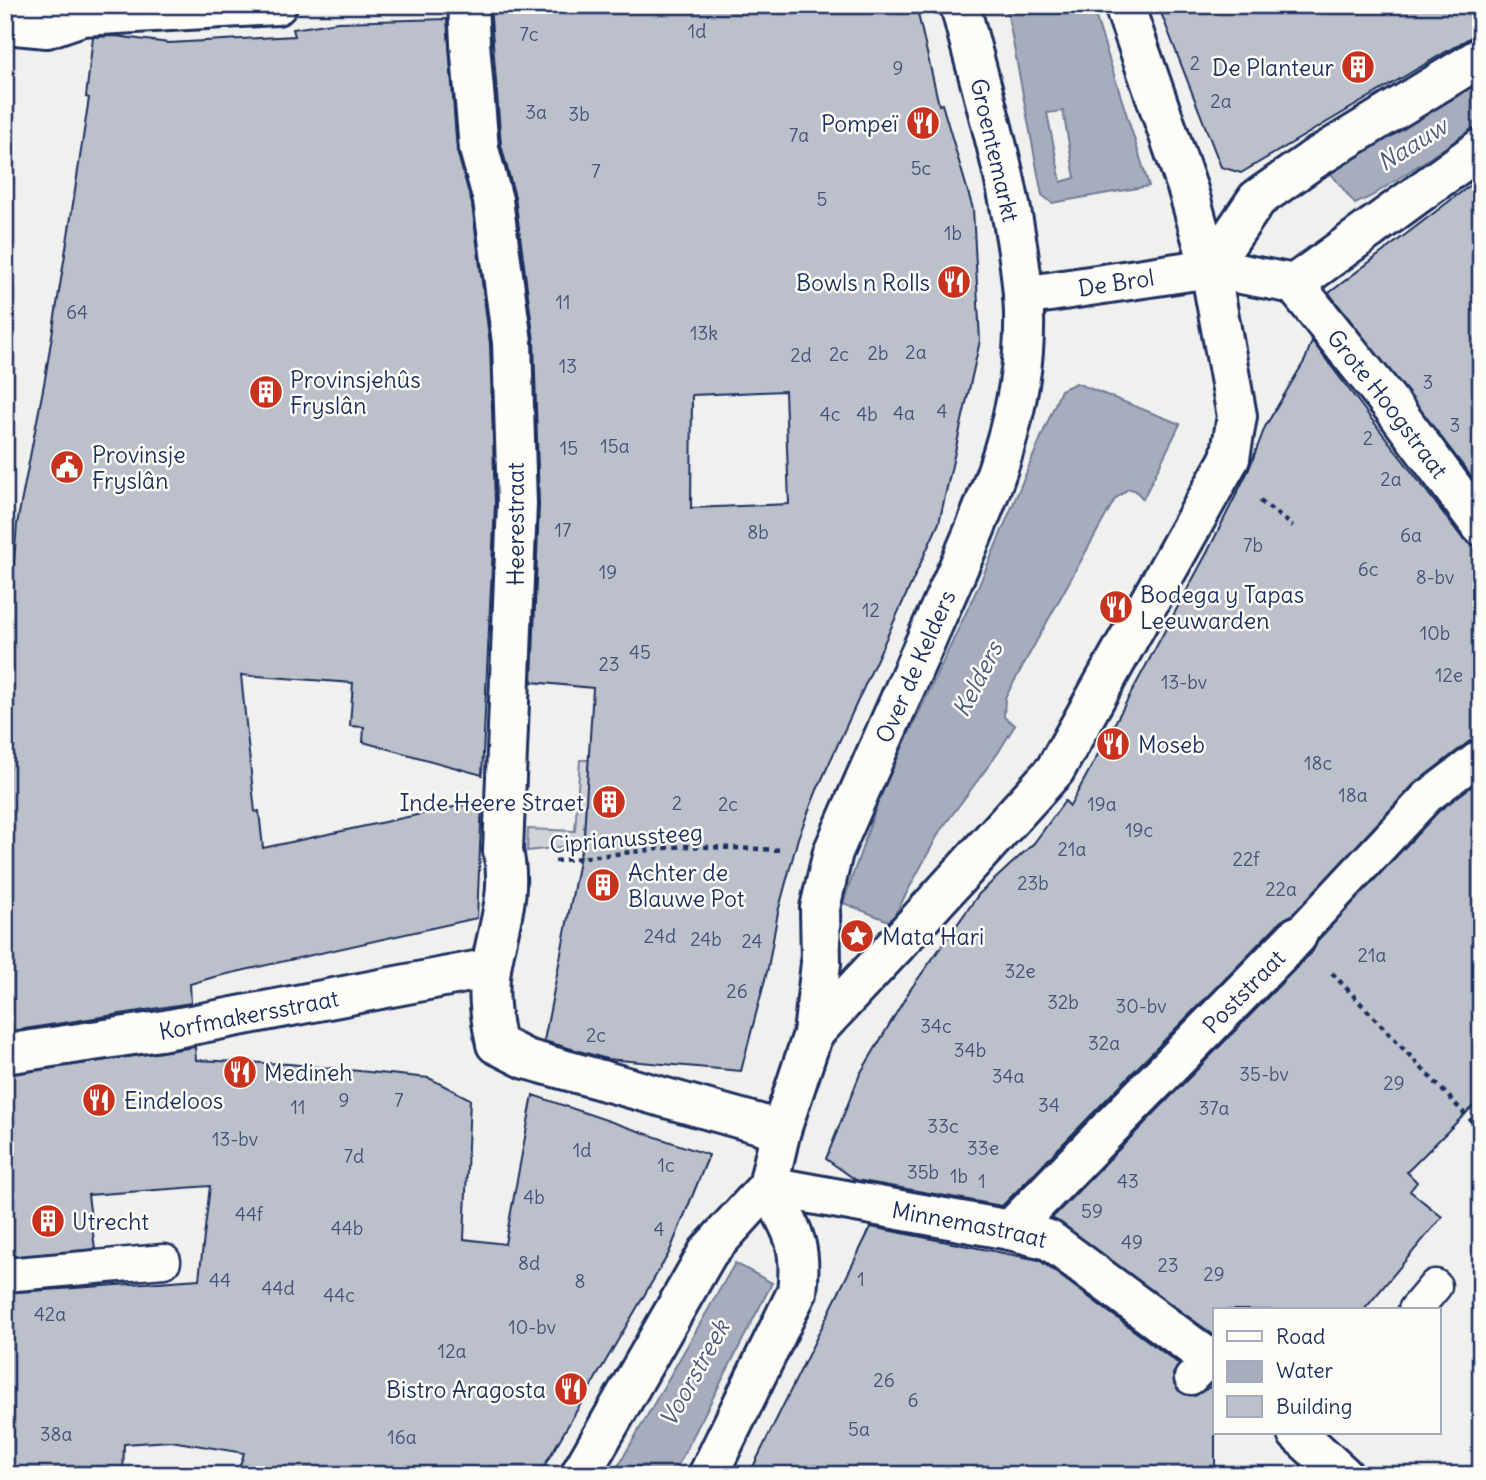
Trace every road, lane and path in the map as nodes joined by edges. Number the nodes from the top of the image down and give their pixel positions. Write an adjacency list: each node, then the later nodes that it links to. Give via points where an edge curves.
1 (277, 5): 5 (street, via 82,16 47,28)
2 (468, 5): 16 (street, Heerestraat, via 479,149 494,200 512,342 517,504 503,851)
3 (960, 5): 10 (street, Groentemarkt, via 1012,213)
4 (1124, 5): 8 (street)
5 (5, 24)
6 (1481, 57): 8 (street, via 1314,159 1257,200)
7 (1481, 148): 9 (street)
8 (1210, 268): 9 (street, De Brol); 10 (street, De Brol); 19 (street, Over de Kelders, via 1237,416 1230,458 1055,770)
9 (1294, 284): 13 (street, Grote Hoogstraat)
10 (1023, 296): 15 (street, Over de Kelders, via 1023,349 1013,418 989,497)
11 (1250, 493): 12 (path)
12 (1293, 526)
13 (1481, 526)
14 (1481, 756): 17 (lane, Poststraat, via 1427,797)
15 (833, 852): 16 (path, Ciprianussteeg, via 682,846); 19 (street, Over de Kelders, via 820,908 821,963)
16 (507, 867): 18 (street, Heerestraat, via 502,925)
17 (1297, 936): 22 (path); 24 (street, Poststraat)
18 (491, 968): 20 (street, Korfmakersstraat, via 160,1031); 21 (street, Heerestraat, via 489,1010 496,1044 526,1059)
19 (813, 1034): 21 (street, Over de Kelders)
20 (5, 1054)
21 (780, 1130): 23 (street)
22 (1481, 1131)
23 (768, 1186): 24 (street, Minnemastraat); 32 (street, via 708,1252); 33 (street, via 794,1234 801,1260 797,1292)
24 (1010, 1230): 29 (street, Minnemastraat, via 1049,1240)
25 (163, 1261): 26 (lane)
26 (5, 1275)
27 (1435, 1286): 28 (lane)
28 (1417, 1308)
29 (1205, 1367)
30 (1301, 1434): 34 (street)
31 (1481, 1466): 35 (path)
32 (580, 1475)
33 (708, 1475)
34 (1343, 1475)
35 (1471, 1475)

